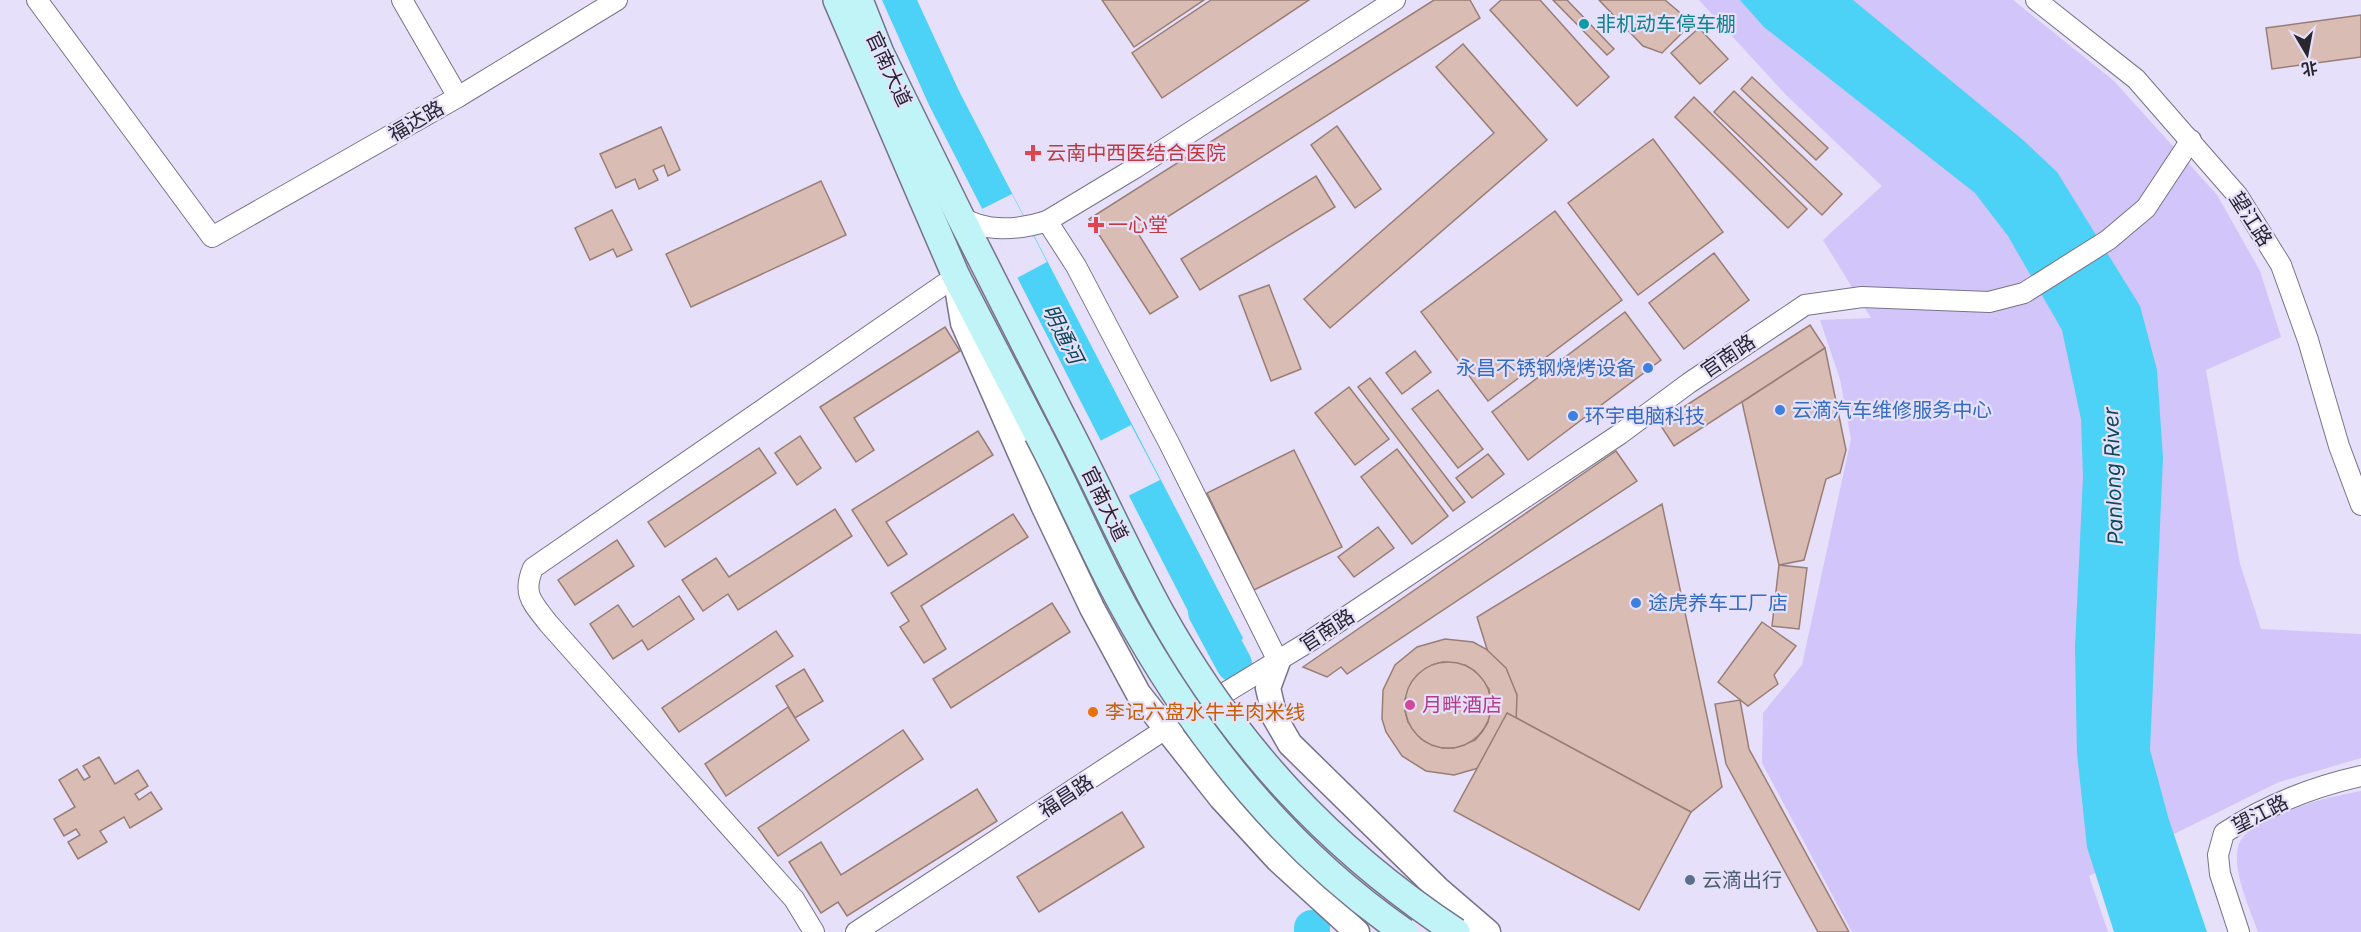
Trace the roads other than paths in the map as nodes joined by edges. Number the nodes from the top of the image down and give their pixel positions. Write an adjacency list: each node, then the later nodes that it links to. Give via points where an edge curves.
1 (37, 0): 8 (street, 福达路, via 212,237)
2 (402, 0): 8 (street)
3 (617, 0): 8 (street, 福达路)
4 (837, 0): 12 (main road, 官南大道)
5 (859, 0): 10 (main road, 官南大道, via 880,53)
6 (1395, 0): 11 (street, via 1135,168)
7 (2036, 0): 9 (street, 望江路, via 2136,79)
8 (458, 97)
9 (2191, 140): 13 (street, 望江路, via 2238,196 2281,265); 14 (street, 官南路, via 2146,208 2108,240 2024,293 1989,302 1862,297 1805,305 1620,434)
10 (960, 216): 11 (street, via 985,228); 23 (main road, 官南大道, bridge, via 1161,614 1205,686 1250,748 1339,844)
11 (1040, 223): 14 (street, via 1076,266)
12 (956, 276): 15 (street, via 963,323 1043,505 1132,683); 18 (street, via 533,568 526,584 530,600 548,623 794,900); 22 (main road, 官南大道, bridge, via 1136,628 1209,742 1253,798 1296,843)
13 (2361, 505)
14 (1278, 661): 15 (street, 福昌路); 17 (street, via 1268,688 1275,718 1290,744)
15 (1164, 730): 19 (street, 福昌路); 20 (street, via 1278,860)
16 (2361, 776): 25 (street, 望江路, via 2319,786 2248,817 2224,833 2218,855 2220,874)
17 (1438, 889): 21 (street); 24 (street)
18 (814, 932)
19 (856, 932)
20 (1357, 932)
21 (1389, 932)
22 (1404, 932)
23 (1456, 932)
24 (1488, 932)
25 (2240, 932)

